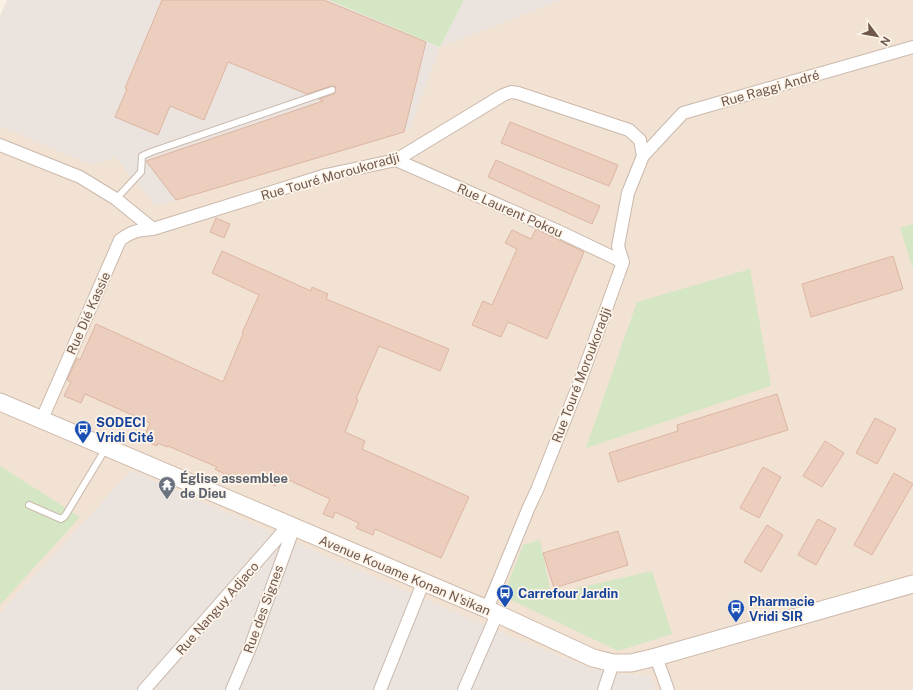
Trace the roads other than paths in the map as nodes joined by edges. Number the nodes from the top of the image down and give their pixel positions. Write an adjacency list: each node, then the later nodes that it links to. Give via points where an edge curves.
1 (913, 46): 4 (street, Rue Raggi André, via 683,113)
2 (332, 90): 6 (lane, via 142,156 141,172)
3 (0, 145): 6 (street, via 80,176)
4 (642, 156): 5 (street, Rue Touré Moroukoradji, via 640,140 629,130 511,92); 8 (street, via 628,193 621,226 618,246)
5 (396, 160): 7 (street, Rue Touré Moroukoradji, via 326,175); 8 (street, Rue Laurent Pokou)
6 (116, 200): 7 (street)
7 (153, 228): 10 (street, Rue Dié Kassie, via 136,230 120,240)
8 (623, 262): 16 (street, Rue Touré Moroukoradji, via 579,384 529,507)
9 (0, 402): 10 (street, Avenue Kouame Konan N'sikan)
10 (42, 419): 11 (street, Avenue Kouame Konan N'sikan)
11 (107, 447): 12 (lane, via 61,519); 13 (street, Avenue Kouame Konan N'sikan)
12 (29, 505)
13 (291, 526): 14 (street, Avenue Kouame Konan N'sikan); 19 (street, Rue Nanguy Adjaco); 20 (street, Rue des Signes, via 251,645)
14 (423, 583): 16 (street, Avenue Kouame Konan N'sikan); 21 (street)
15 (913, 584): 17 (street, Avenue Kouame Konan N'sikan)
16 (492, 612): 18 (street, Avenue Kouame Konan N'sikan, via 593,658); 22 (street, Rue Touré Moroukoradji)
17 (656, 658): 18 (street, Avenue Kouame Konan N'sikan, via 631,663); 24 (street)
18 (613, 663): 23 (street)
19 (144, 690)
20 (232, 690)
21 (380, 690)
22 (464, 690)
23 (604, 690)
24 (668, 690)

